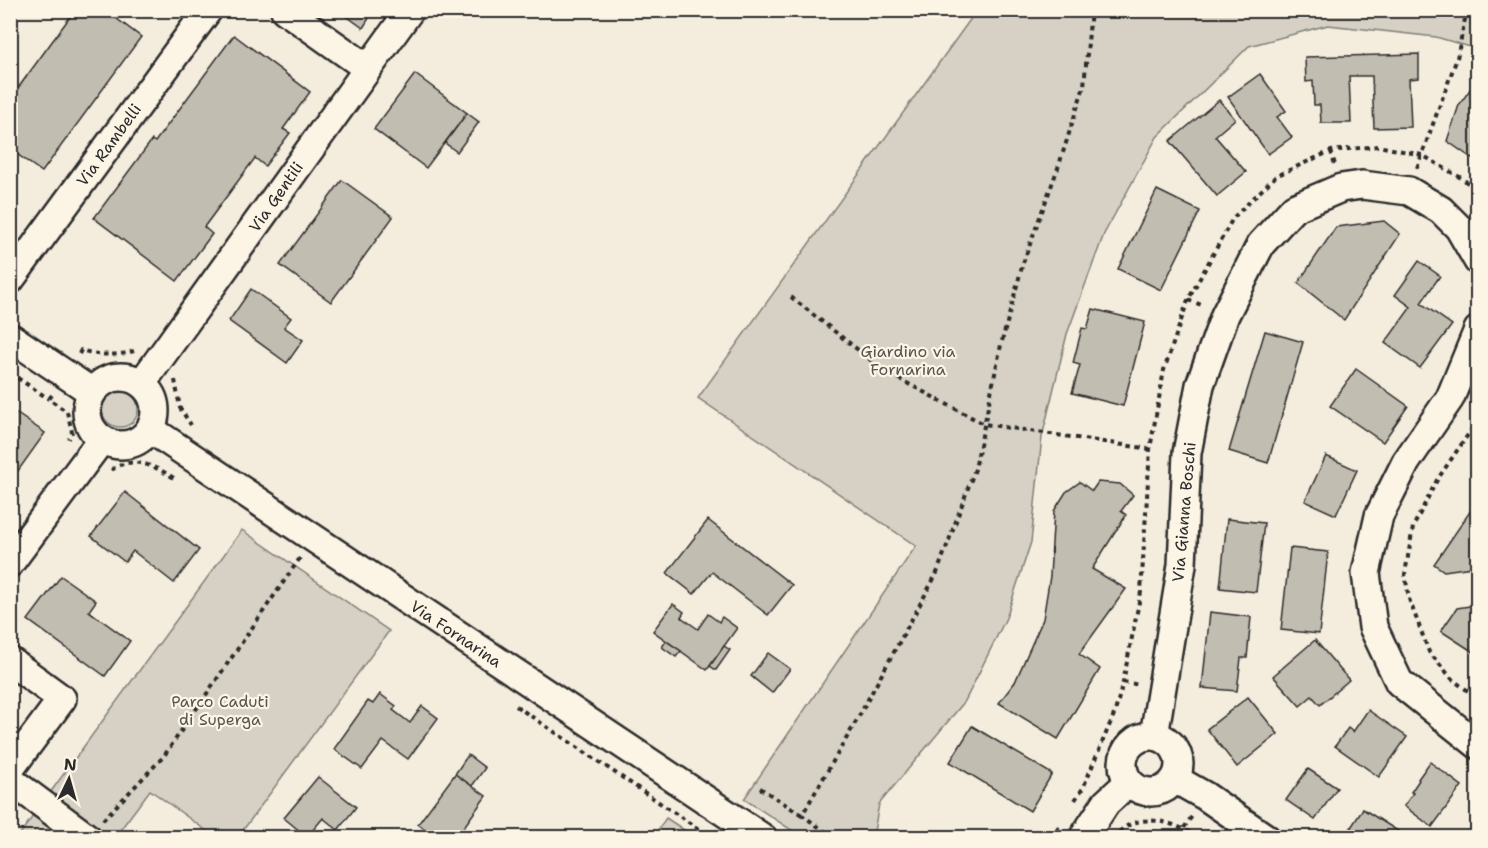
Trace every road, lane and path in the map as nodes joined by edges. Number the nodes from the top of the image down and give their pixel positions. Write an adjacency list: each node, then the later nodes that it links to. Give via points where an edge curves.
1 (208, 10): 9 (street, Via Rambelli)
2 (285, 10): 6 (street)
3 (410, 10): 6 (street, Via Gentili)
4 (1091, 10): 20 (path, via 1084,86 1023,263)
5 (1460, 10): 7 (path, via 1466,19 1457,58)
6 (367, 68): 13 (street, Via Gentili)
7 (1409, 191): 8 (street, Via Gianna Boschi, via 1441,210 1459,228); 30 (street, Via Gianna Boschi, via 1362,185 1341,188 1294,208 1261,244 1225,315 1200,385 1187,453 1182,565)
8 (1478, 261)
9 (10, 280)
10 (791, 297): 20 (path, via 886,372)
11 (1478, 330): 31 (street, via 1450,398 1406,462 1379,516 1366,573 1373,627 1398,682)
12 (10, 337): 15 (street)
13 (160, 358): 15 (path, via 145,347 125,353 81,350); 16 (street, Via Gentili); 23 (path, via 174,369 180,408 191,425)
14 (10, 373): 18 (path)
15 (65, 374): 17 (street); 18 (path)
16 (142, 383): 17 (street, via 120,376 109,378); 21 (street, via 149,390 155,410)
17 (92, 392): 22 (street, via 86,413)
18 (49, 399): 22 (path, via 67,412 72,432 68,440)
19 (1478, 420): 29 (path, via 1437,480 1413,527 1405,574 1408,599 1429,652 1453,680)
20 (984, 424): 24 (path); 38 (path, via 975,469 937,573)
21 (150, 429): 22 (street, via 133,442); 23 (street, Via Fornarina)
22 (96, 447): 23 (path, via 113,469 131,462 162,470); 26 (street)
23 (177, 447): 25 (street, Via Fornarina)
24 (1150, 449)
25 (313, 539): 40 (path, via 164,756); 41 (street, Via Fornarina)
26 (10, 563)
27 (10, 661): 32 (street, via 62,699)
28 (1123, 682): 37 (path, via 1115,712 1083,788)
29 (1478, 698)
30 (1154, 736): 33 (street, via 1176,752); 35 (street, via 1136,740 1128,747 1122,765)
31 (1478, 745)
32 (10, 769)
33 (1175, 779): 35 (street, via 1153,792); 47 (street)
34 (10, 780): 40 (street)
35 (1129, 782): 44 (street, via 1106,802)
36 (760, 788): 38 (path)
37 (1070, 808)
38 (802, 815): 42 (path)
39 (1064, 818): 43 (path)
40 (88, 837)
41 (763, 837)
42 (834, 837)
43 (1052, 837)
44 (1083, 837)
45 (1113, 837): 46 (path, via 1127,824 1151,820 1184,828)
46 (1198, 837)
47 (1266, 837)

